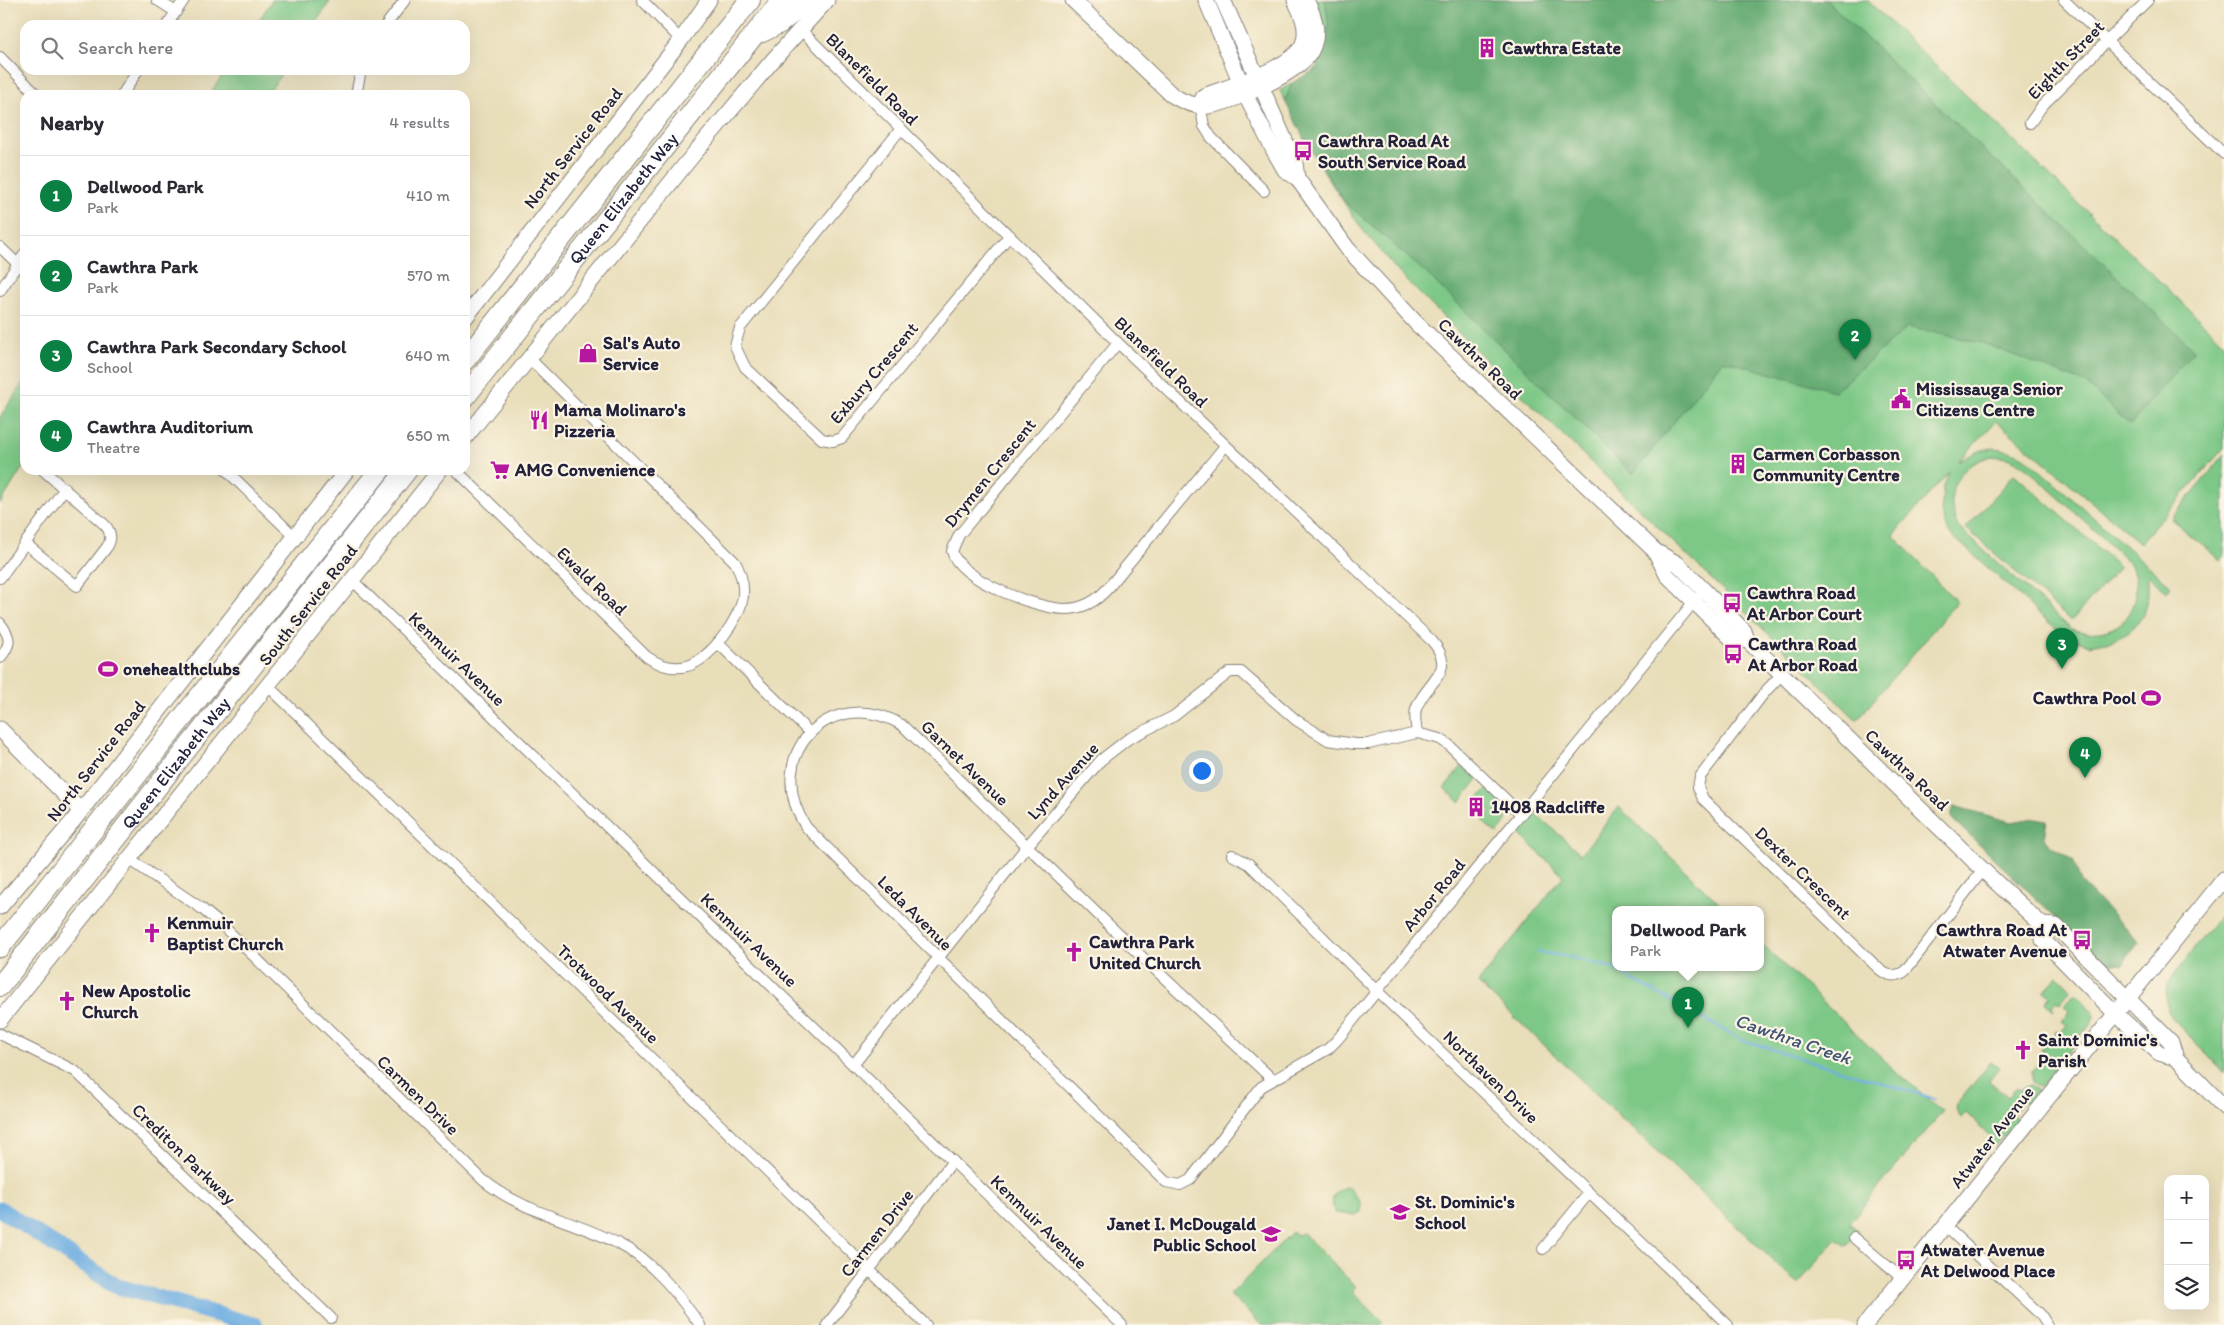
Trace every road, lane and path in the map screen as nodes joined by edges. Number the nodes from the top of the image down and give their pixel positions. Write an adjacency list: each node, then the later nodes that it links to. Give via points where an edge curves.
1 (157, 0): 18 (street)
2 (184, 0): 18 (street)
3 (405, 0): 20 (street)
4 (642, 0): 23 (street)
5 (709, 0): 23 (street, North Service Road)
6 (735, 0): 35 (highway)
7 (750, 0): 35 (highway, Queen Elizabeth Way)
8 (782, 0): 22 (highway, Queen Elizabeth Way)
9 (808, 0): 22 (highway, via 780,23)
10 (827, 0): 21 (street)
11 (1073, 0): 33 (street, via 1172,95 1182,101)
12 (1206, 0): 29 (street, Cawthra Road)
13 (1223, 0): 28 (street, Cawthra Road)
14 (1295, 0): 28 (street, via 1304,23 1302,47 1288,61)
15 (1306, 0): 28 (street, via 1316,29 1312,50 1299,67)
16 (2064, 0): 24 (street)
17 (2148, 0): 24 (street, Eighth Street)
18 (176, 12): 19 (street)
19 (171, 20)
20 (390, 20)
21 (800, 29): 36 (street, Blanefield Road); 48 (street, via 693,154)
22 (754, 37): 49 (highway, Queen Elizabeth Way)
23 (681, 40): 45 (street, North Service Road)
24 (2107, 42): 34 (street, Eighth Street, via 2042,106); 37 (street)
25 (0, 58): 30 (street)
26 (135, 75): 31 (street)
27 (360, 75): 32 (street)
28 (1258, 81): 29 (street); 38 (street, Cawthra Road, via 1295,163)
29 (1243, 87): 33 (street, via 1204,96); 38 (street, Cawthra Road, via 1285,170)
30 (32, 90)
31 (125, 90)
32 (357, 90)
33 (1200, 104): 39 (street, via 1204,126 1211,137)
34 (2030, 123)
35 (649, 128): 47 (highway, Queen Elizabeth Way)
36 (900, 130): 40 (street, Blanefield Road); 40 (street, Exbury Crescent, via 740,328 735,346 745,366 822,440 842,438)
37 (2224, 154)
38 (1296, 178): 64 (street, Cawthra Road, via 1347,248 1416,323 1654,552 1667,575)
39 (1264, 191)
40 (1010, 235): 46 (street, Blanefield Road)
41 (0, 247): 42 (street)
42 (20, 266)
43 (20, 270): 44 (street)
44 (0, 292)
45 (470, 312)
46 (1118, 343): 51 (street, Blanefield Road); 51 (street, Drymen Crescent, via 959,535 952,551 958,564 999,590 1033,603 1066,609 1090,603 1109,587)
47 (470, 354)
48 (529, 358): 50 (street); 66 (street, Ewald Road, via 735,562 743,584 741,606)
49 (470, 391)
50 (470, 432)
51 (1226, 446): 72 (street, Blanefield Road, via 1438,649 1442,669 1416,711)
52 (49, 475): 59 (street)
53 (231, 475): 60 (street)
54 (343, 475): 60 (street, North Service Road)
55 (376, 475): 82 (highway, Queen Elizabeth Way)
56 (403, 475): 84 (highway, Queen Elizabeth Way)
57 (436, 475): 63 (street, South Service Road)
58 (461, 475): 66 (street, Ewald Road, via 647,657 661,666 681,668 699,660)
59 (64, 488): 61 (street); 61 (street, via 105,525 110,534 107,547 77,586)
60 (296, 538): 73 (street, North Service Road)
61 (25, 543): 62 (street)
62 (0, 578)
63 (352, 579): 69 (street, South Service Road); 91 (street, Kenmuir Avenue)
64 (1699, 596): 68 (street, Cawthra Road, via 1734,641 1747,640); 74 (street, Arbor Road)
65 (0, 623): 67 (street, via 10,641)
66 (718, 643): 71 (street)
67 (0, 658)
68 (1782, 674): 78 (street, Cawthra Road); 78 (street, Dexter Crescent, via 1700,777 1698,786 1703,799 1877,967 1891,976 1905,971)
69 (268, 686): 77 (street, South Service Road); 100 (street, Trotwood Avenue)
70 (0, 729): 73 (street)
71 (809, 732): 75 (street, Garnet Avenue, via 848,714 892,719 913,735); 83 (street, Leda Avenue, via 795,757 792,774 792,790 799,815 815,837)
72 (1417, 733): 74 (street, via 1449,745); 75 (street, Lynd Avenue, via 1368,744 1328,740 1296,720 1241,672 1233,671 1174,716 1128,739 1101,760)
73 (80, 810): 80 (street, North Service Road)
74 (1521, 814): 85 (street, Arbor Road)
75 (1028, 845): 83 (street, Lynd Avenue); 92 (street, Garnet Avenue, via 1142,958)
76 (1232, 855): 85 (street, Northaven Drive, via 1248,864)
77 (129, 859): 88 (street, South Service Road); 103 (street, Carmen Drive, via 224,927 483,1180 516,1203 606,1237 628,1250 653,1268)
78 (1983, 870): 81 (street, Cawthra Road)
79 (2224, 879): 86 (street, Atwater Avenue)
80 (0, 907)
81 (2042, 925): 86 (street, Cawthra Road, via 2056,926); 87 (street, Cawthra Road, via 2043,940)
82 (0, 948)
83 (937, 958): 91 (street, Lynd Avenue); 95 (street, Leda Avenue)
84 (0, 986)
85 (1377, 991): 92 (street, Arbor Road, via 1328,1050); 96 (street, Northaven Drive)
86 (2128, 999): 87 (street, Atwater Avenue); 90 (street, Cawthra Road, via 2171,1042)
87 (2115, 1013): 90 (street, Cawthra Road, via 2159,1053); 97 (street, Atwater Avenue)
88 (0, 1020)
89 (0, 1034): 102 (street, Crediton Parkway, via 75,1072)
90 (2176, 1058): 93 (street, Cawthra Road)
91 (854, 1064): 94 (street, Kenmuir Avenue)
92 (1272, 1079): 95 (street, Arbor Road, via 1261,1087 1190,1180 1180,1185)
93 (2224, 1107)
94 (953, 1161): 100 (street, Carmen Drive); 106 (street, Kenmuir Avenue)
95 (1166, 1182)
96 (1589, 1193): 99 (street); 107 (street, Northaven Drive)
97 (1945, 1226): 101 (street, Atwater Avenue); 109 (street, via 2041,1315)
98 (1854, 1238): 101 (street)
99 (1543, 1249)
100 (868, 1270): 104 (street, Carmen Drive); 105 (street, Trotwood Avenue)
101 (1903, 1279): 108 (street, Atwater Avenue)
102 (331, 1318)
103 (700, 1325)
104 (827, 1325)
105 (926, 1325)
106 (1122, 1325)
107 (1728, 1325)
108 (1865, 1325)
109 (2047, 1325)

